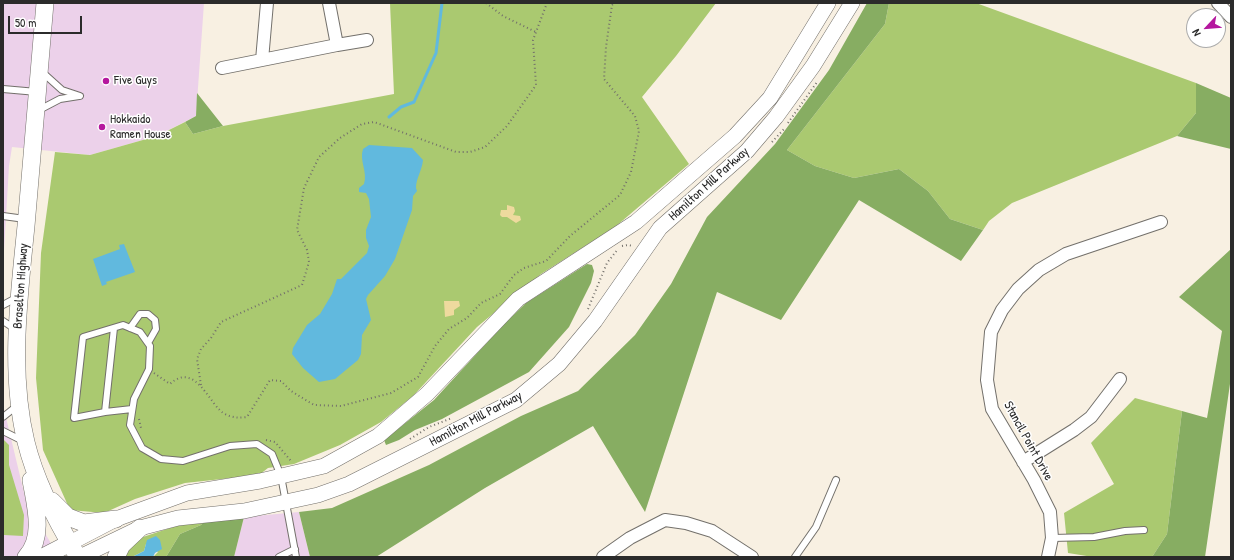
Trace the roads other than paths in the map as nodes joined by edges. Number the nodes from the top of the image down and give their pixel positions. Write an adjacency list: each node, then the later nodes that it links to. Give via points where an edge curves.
1 (267, 3): 10 (street)
2 (328, 3): 9 (street)
3 (828, 3): 34 (street, Hamilton Mill Parkway, via 770,98 734,136 636,222 518,299 427,394 378,436 324,466)
4 (852, 3): 37 (street, Hamilton Mill Parkway, via 813,66 776,117 747,151 660,228 595,321 559,364 516,400 349,484 318,496)
5 (1218, 3): 7 (street)
6 (48, 5): 12 (main road, Braselton Highway)
7 (1231, 17)
8 (367, 40): 9 (street)
9 (337, 45): 10 (street)
10 (262, 60): 11 (street)
11 (222, 68)
12 (39, 70): 14 (main road, Braselton Highway); 15 (lane, via 62,90 80,96 60,99)
13 (3, 89): 14 (lane)
14 (37, 92): 15 (main road, Braselton Highway)
15 (36, 112): 17 (main road, Braselton Highway)
16 (3, 216): 17 (lane)
17 (26, 219): 19 (main road, Braselton Highway)
18 (1161, 222): 33 (street, Stancil Point Drive, via 1066,254 1039,270 1018,289 1002,310 991,332 987,380 992,409)
19 (19, 296): 20 (lane); 24 (main road, Braselton Highway)
20 (3, 305)
21 (3, 321): 24 (lane)
22 (114, 328): 23 (lane, via 123,325); 29 (lane); 29 (lane, via 83,337 74,418)
23 (130, 328): 25 (lane, via 140,332); 25 (lane, via 140,314 148,314 155,320 156,329)
24 (18, 331): 27 (main road, Braselton Highway)
25 (148, 343): 28 (lane, via 151,371 134,400)
26 (1120, 379): 33 (street, via 1091,417)
27 (19, 404): 30 (lane); 32 (main road, Braselton Highway)
28 (132, 410): 29 (lane); 34 (lane, via 130,425 142,448 161,459 184,461 230,446 257,444 272,454)
29 (105, 412)
30 (3, 417)
31 (3, 431): 32 (lane)
32 (26, 442): 36 (main road, Braselton Highway); 44 (main road, via 38,525 31,552)
33 (1023, 462): 41 (street, Stancil Point Drive, via 1050,512)
34 (281, 476): 37 (lane); 38 (street, Hamilton Mill Parkway, via 187,494)
35 (836, 480): 51 (lane, via 816,527)
36 (43, 492): 38 (main road, via 68,517 84,523); 43 (main road, Braselton Highway)
37 (287, 502): 39 (street, Hamilton Mill Parkway, via 244,511 178,518); 42 (lane)
38 (116, 519): 43 (street, Hamilton Mill Parkway)
39 (140, 528): 43 (street, Hamilton Mill Parkway); 46 (main road, via 122,545)
40 (1144, 530): 41 (lane, via 1094,537)
41 (1052, 538): 52 (street, Stancil Point Drive)
42 (295, 549): 47 (lane); 48 (lane)
43 (76, 552): 45 (main road)
44 (26, 557)
45 (43, 557)
46 (116, 557)
47 (279, 557)
48 (296, 557)
49 (603, 557): 50 (street, via 630,538 665,520 712,531)
50 (752, 557)
51 (795, 557)
52 (1048, 557)

